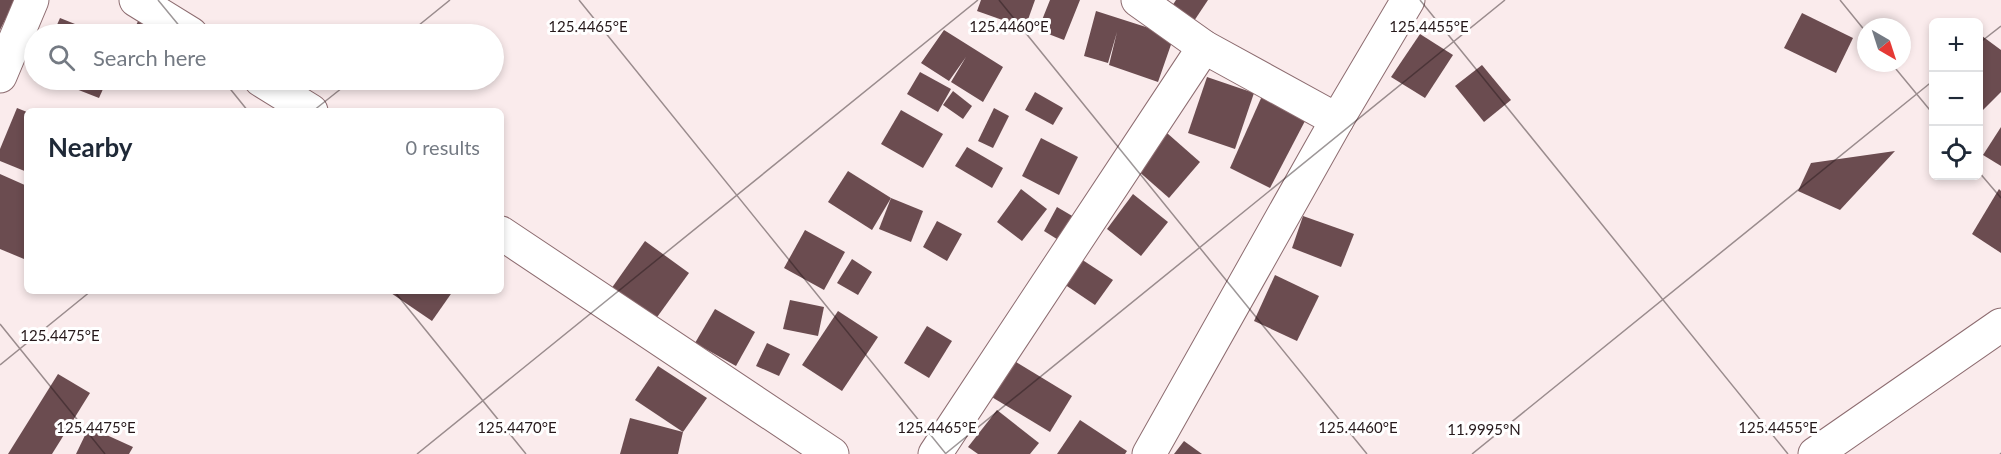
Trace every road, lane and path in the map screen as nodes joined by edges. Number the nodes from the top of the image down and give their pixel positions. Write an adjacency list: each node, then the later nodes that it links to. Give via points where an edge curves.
1 (32, 0): 7 (street)
2 (136, 0): 5 (street)
3 (1138, 0): 6 (street)
4 (1408, 0): 10 (street)
5 (174, 24)
6 (1204, 47): 10 (street); 14 (street)
7 (0, 76)
8 (277, 90): 9 (street)
9 (305, 108)
10 (1337, 120): 15 (street)
11 (504, 235): 13 (street)
12 (2001, 325): 16 (street)
13 (832, 454)
14 (935, 454)
15 (1149, 454)
16 (1815, 454)

